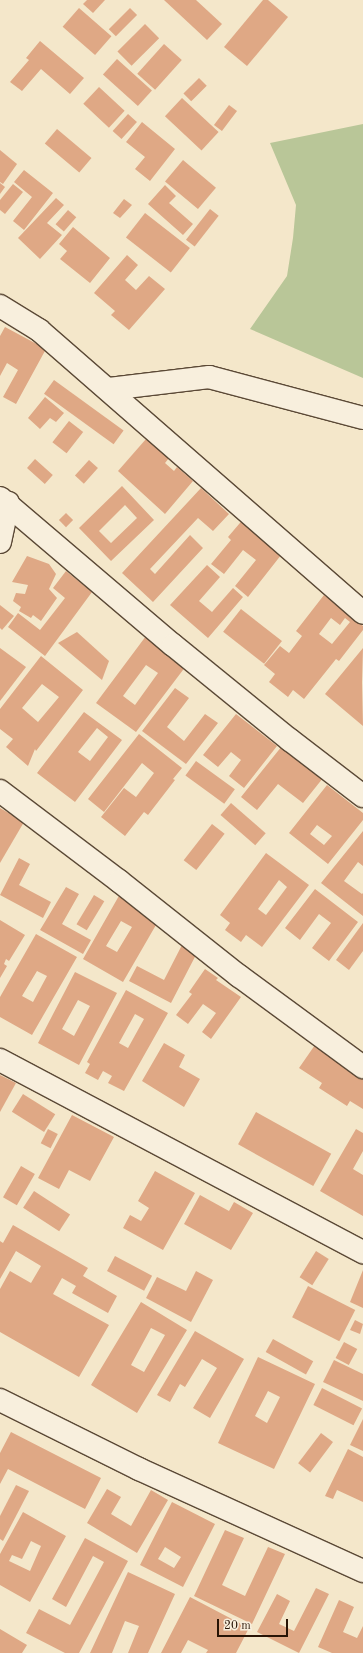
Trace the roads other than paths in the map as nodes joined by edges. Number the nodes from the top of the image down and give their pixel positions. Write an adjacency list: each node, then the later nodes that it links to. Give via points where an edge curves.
1 (0, 306): 2 (street, via 39,330)
2 (108, 389): 3 (street, via 209,377); 6 (street)
3 (363, 418)
4 (4, 500): 5 (street); 8 (street, via 173,645)
5 (0, 542)
6 (363, 613)
7 (0, 791): 10 (street, via 239,976)
8 (363, 796)
9 (0, 1060): 11 (street)
10 (363, 1067)
11 (363, 1252)
12 (0, 1400): 13 (street, via 146,1472)
13 (363, 1571)

